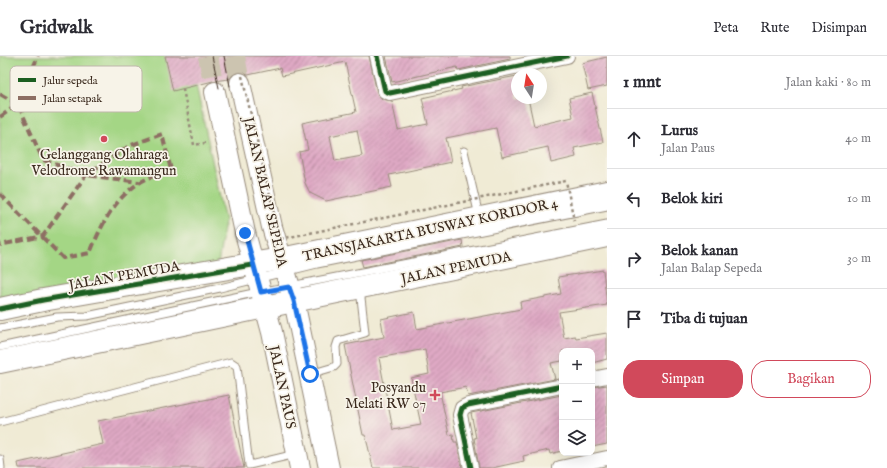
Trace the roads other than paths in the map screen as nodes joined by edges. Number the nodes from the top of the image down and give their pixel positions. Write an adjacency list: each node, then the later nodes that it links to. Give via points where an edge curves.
1 (377, 56): 2 (street, via 385,91 390,93)
2 (567, 56)
3 (241, 79): 11 (main road, JALAN BALAP SEPEDA, via 272,227)
4 (215, 92): 12 (main road, JALAN BALAP SEPEDA)
5 (464, 151): 8 (lane)
6 (607, 192): 8 (main road, JALAN PEMUDA)
7 (607, 206): 11 (lane, TRANSJAKARTA BUSWAY KORIDOR 4, via 317,264)
8 (480, 218): 11 (main road, JALAN PEMUDA)
9 (607, 224): 11 (lane, TRANSJAKARTA BUSWAY KORIDOR 4)
10 (607, 236): 13 (main road, JALAN PEMUDA)
11 (287, 280): 12 (main road, JALAN PEMUDA); 12 (main road, JALAN PEMUDA); 13 (main road, JALAN PEMUDA); 18 (main road, JALAN PAUS)
12 (259, 285): 14 (main road, JALAN PEMUDA, via 43,300); 15 (lane, via 87,316 43,318); 16 (lane); 17 (main road, JALAN PEMUDA); 25 (main road, JALAN PAUS)
13 (360, 287): 18 (lane, via 365,333 338,341 337,364)
14 (0, 309)
15 (0, 328)
16 (0, 347)
17 (0, 362)
18 (310, 374): 28 (main road, JALAN PAUS)
19 (607, 376): 20 (street)
20 (595, 378)
21 (559, 387): 29 (street, via 464,406 460,415)
22 (0, 422): 26 (lane, via 231,362 237,366)
23 (607, 458): 30 (street)
24 (0, 459): 27 (lane)
25 (299, 461): 26 (lane)
26 (249, 466)
27 (1, 468)
28 (328, 468)
29 (471, 468)
30 (560, 468)

